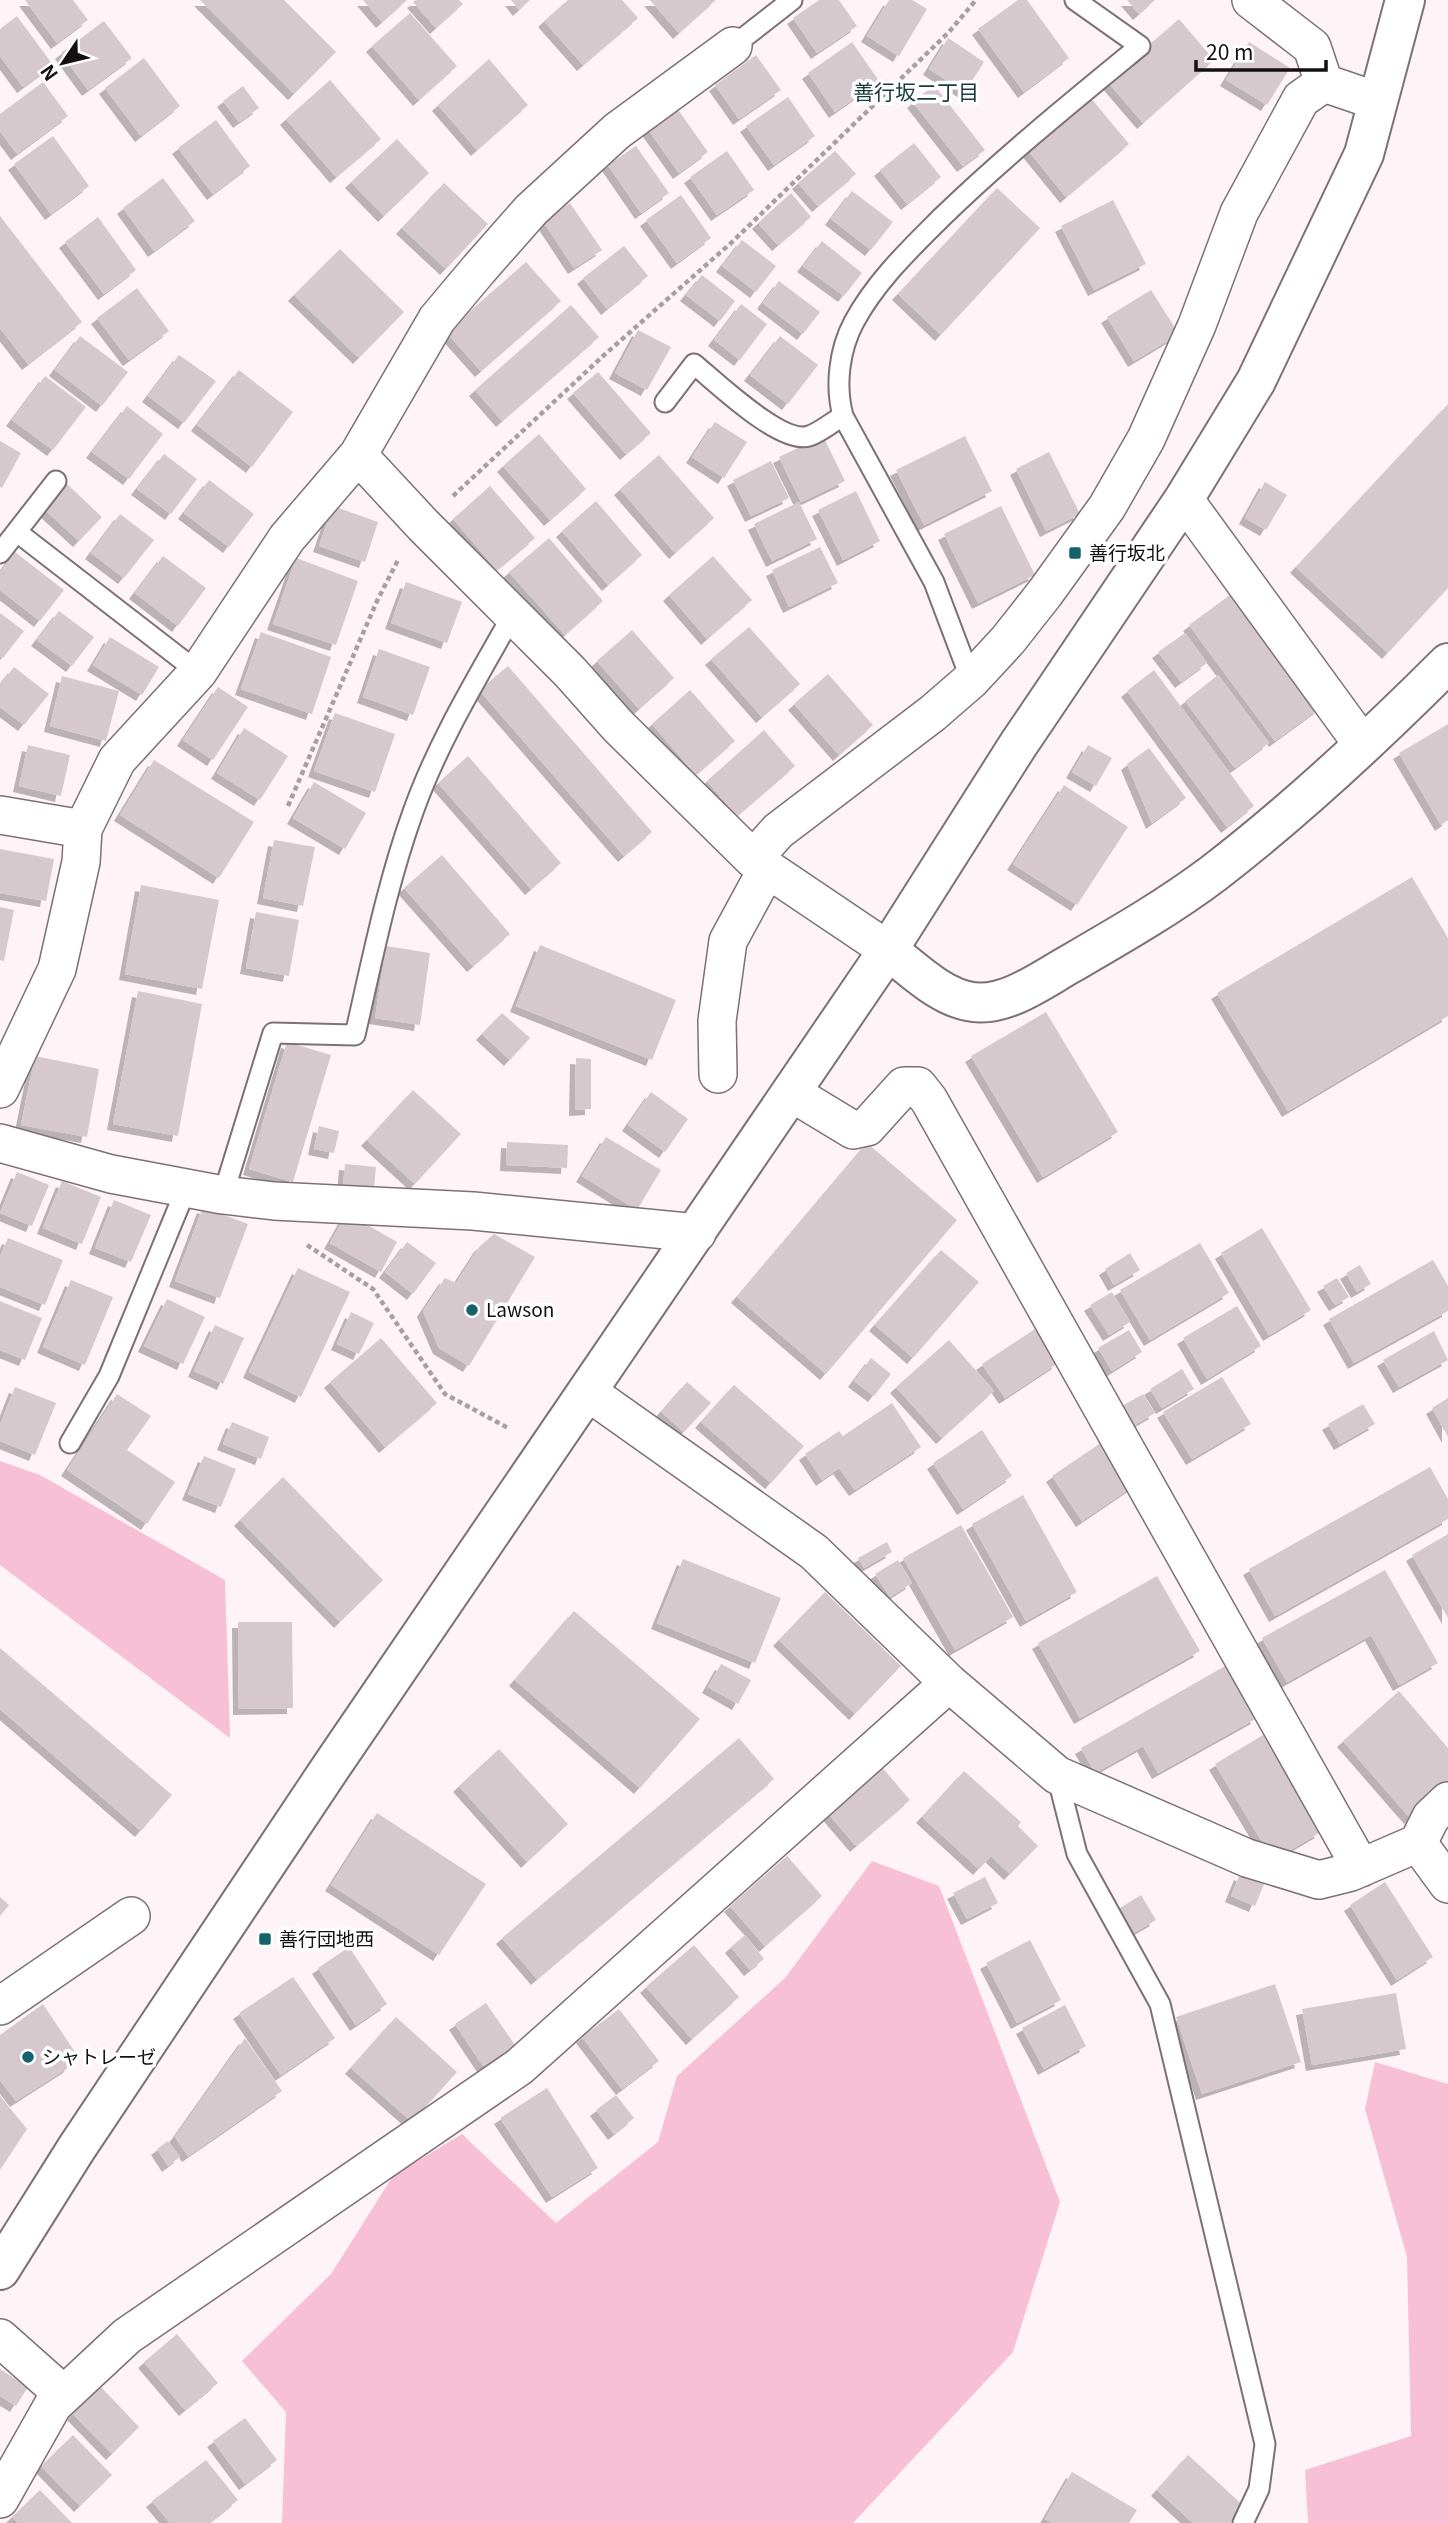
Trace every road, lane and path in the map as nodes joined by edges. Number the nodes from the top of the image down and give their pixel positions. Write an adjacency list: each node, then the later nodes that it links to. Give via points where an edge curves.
1 (792, 0): 6 (lane)
2 (976, 0): 14 (path, via 949,33 732,243)
3 (1075, 0): 10 (lane, via 1140,46 988,172 894,264 853,324 840,366 838,396)
4 (1251, 0): 7 (street, via 1312,47)
5 (1405, 0): 8 (street)
6 (733, 46): 11 (street, via 617,131 531,211 437,319)
7 (1324, 83): 8 (street); 20 (street, via 1301,99 1278,136 1239,213 1198,325 1146,439 1107,507 1023,621)
8 (1377, 102): 13 (street, via 1364,154 1256,381)
9 (664, 402): 10 (lane, via 694,364 775,428 792,435 808,436)
10 (843, 416): 20 (lane, via 933,582)
11 (358, 455): 14 (street); 19 (street, via 287,538)
12 (56, 481): 15 (lane)
13 (1184, 499): 21 (street); 26 (street)
14 (423, 525): 17 (street); 22 (path, via 396,562 377,601)
15 (17, 532): 16 (lane); 19 (lane)
16 (0, 553)
17 (512, 616): 25 (street); 32 (lane, via 447,731 413,812 385,905 355,1035 273,1033)
18 (1448, 663): 21 (street)
19 (198, 671): 24 (street, via 117,760)
20 (971, 680): 25 (street, via 778,831)
21 (1363, 744): 26 (street, via 1191,889 1146,920 999,1000 973,1002 938,989)
22 (288, 806)
23 (0, 815): 24 (street)
24 (83, 829): 28 (street, via 57,969)
25 (760, 864): 26 (street); 27 (street, via 728,941 717,1020)
26 (888, 950): 29 (street)
27 (718, 1074)
28 (0, 1089)
29 (792, 1093): 34 (street); 42 (street, via 853,1130 867,1126 904,1086 918,1086 929,1100)
30 (0, 1143): 31 (street)
31 (186, 1189): 32 (street); 37 (lane, via 109,1376)
32 (223, 1195): 33 (street)
33 (312, 1201): 34 (street); 36 (path, via 307,1247 373,1289 445,1394)
34 (697, 1233): 35 (street)
35 (588, 1392): 38 (street, via 814,1552); 46 (street)
36 (513, 1432)
37 (70, 1443)
38 (949, 1683): 39 (street); 48 (street, via 519,2067 127,2336)
39 (1057, 1775): 42 (street, via 1259,1862 1319,1880); 50 (lane, via 1077,1854 1160,2004 1265,2444 1259,2489)
40 (1448, 1801): 41 (street, via 1431,1817)
41 (1418, 1843): 42 (street); 43 (street)
42 (1361, 1867)
43 (1448, 1884)
44 (131, 1916): 45 (street)
45 (0, 2006)
46 (4, 2255)
47 (0, 2338): 48 (street)
48 (63, 2394): 49 (street)
49 (0, 2500)
50 (1243, 2523)

